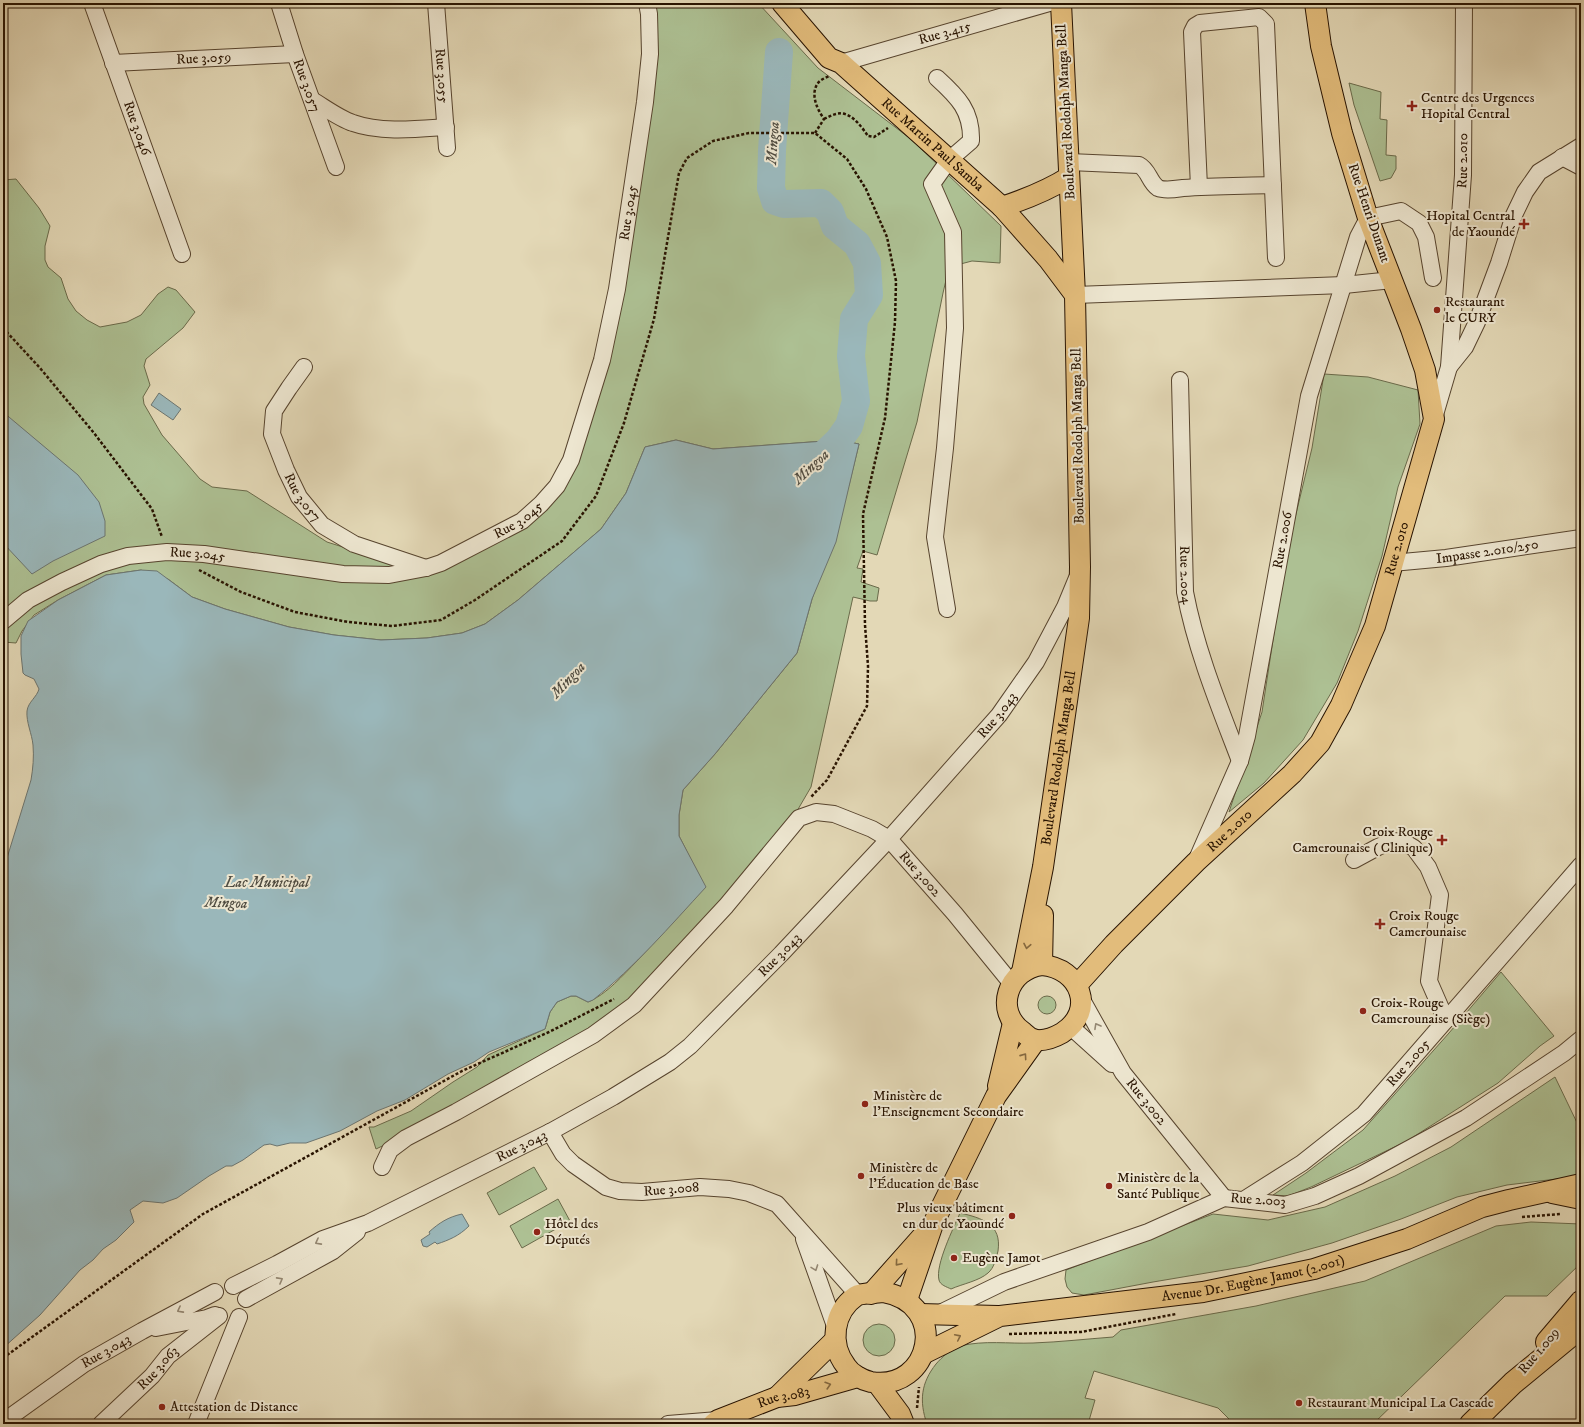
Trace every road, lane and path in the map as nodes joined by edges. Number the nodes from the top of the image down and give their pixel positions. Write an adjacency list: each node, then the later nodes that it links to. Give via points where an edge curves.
1 (92, 3): 11 (street, Rue 3.046)
2 (279, 3): 10 (street, Rue 3.057)
3 (436, 3): 17 (street, Rue 3.055)
4 (647, 3): 45 (street, Rue 3.045, via 649,62 644,110 617,289 602,360 571,460 557,486 522,521 441,563)
5 (782, 3): 12 (main road, Rue Martin Paul Samba, via 829,58)
6 (1049, 3): 12 (street, Rue 3.415)
7 (1061, 3): 25 (main road, Boulevard Rodolph Manga Bell)
8 (1315, 3): 29 (main road, Rue Henri Dunant, via 1321,46 1342,133)
9 (1464, 3): 38 (street, Rue 2.010, via 1463,175)
10 (295, 54): 11 (street, Rue 3.059); 14 (street, Rue 3.057)
11 (113, 63): 30 (street, Rue 3.046)
12 (842, 65): 15 (main road, Rue Martin Paul Samba); 16 (path, via 818,82 814,94 818,112)
13 (936, 78): 22 (street, via 964,107 971,127 971,141)
14 (312, 100): 17 (street, via 352,123 383,129 413,130); 23 (street, Rue 3.057)
15 (898, 116): 16 (path, via 887,130 874,137 868,136 859,123 849,116 837,113); 22 (main road, Rue Martin Paul Samba)
16 (824, 119): 18 (path)
17 (446, 126): 20 (street, Rue 3.055)
18 (815, 134)
19 (1581, 146): 21 (street)
20 (447, 148)
21 (1562, 157): 24 (street); 38 (street, via 1539,172 1526,192 1514,215 1477,322 1465,347)
22 (950, 160): 28 (main road, Rue Martin Paul Samba); 46 (street, via 932,184 953,232 955,328 935,537)
23 (336, 167)
24 (1581, 167)
25 (1069, 169): 27 (street, via 1138,165 1143,167 1159,188); 28 (main road, via 1052,188); 35 (main road, Boulevard Rodolph Manga Bell)
26 (1273, 185): 27 (street); 27 (street, via 1266,24 1260,17 1200,22 1194,26 1192,32); 31 (street)
27 (1199, 187)
28 (1002, 207): 35 (main road, Rue Martin Paul Samba, via 1048,259)
29 (1368, 218): 32 (street, via 1401,211 1419,223 1426,237); 33 (main road, Rue Henri Dunant); 34 (street, Rue 2.006, via 1358,237)
30 (182, 254)
31 (1276, 258)
32 (1433, 278)
33 (1392, 280): 34 (street); 40 (main road, Rue Henri Dunant, via 1425,370)
34 (1344, 285): 35 (street); 49 (street, Rue 2.006, via 1309,396 1248,736)
35 (1075, 296): 44 (main road, Boulevard Rodolph Manga Bell)
36 (3, 328): 42 (path, via 84,421 152,509)
37 (304, 367): 45 (street, Rue 3.057, via 274,411 272,434 299,497 322,524 354,544)
38 (1449, 367): 40 (street, Rue 2.010)
39 (1180, 380): 49 (street, Rue 2.004, via 1185,592 1190,619 1208,675)
40 (1434, 419): 43 (main road, Rue 2.010)
41 (1581, 538): 43 (street, Impasse 2.010/250, via 1446,558)
42 (167, 552): 45 (street, Rue 3.045, via 204,554 343,574 389,576); 47 (street, Rue 3.045, via 128,556 101,564 28,600)
43 (1392, 562): 53 (main road, Rue 2.010, via 1375,626 1341,705 1320,743 1292,774)
44 (1080, 567): 51 (street, Rue 3.043, via 1065,607 1032,668 999,715); 55 (main road, Boulevard Rodolph Manga Bell, via 1079,618)
45 (426, 568)
46 (947, 609)
47 (3, 621)
48 (868, 666): 50 (path, via 867,706 827,780)
49 (1240, 761): 53 (street, Rue 2.006)
50 (806, 803)
51 (889, 839): 59 (street, Rue 3.002, via 955,914); 69 (street, Rue 3.043, via 690,1046 670,1062 613,1098); 70 (street, Rue 3.002, via 872,829 834,814 816,812 799,818 726,906 634,1005 593,1035 406,1138 390,1150)
52 (1354, 860): 62 (street, via 1393,841 1404,842 1414,848 1428,866 1440,895 1429,981)
53 (1196, 862): 56 (main road, Rue 2.010)
54 (1581, 865): 62 (street, Rue 2.005)
55 (1043, 867): 57 (main road); 59 (main road, one-way to 59)
56 (1114, 944): 58 (main road); 60 (main road, Rue 2.010)
57 (1042, 965): 58 (main road); 59 (main road, via 1028,968)
58 (1062, 970): 60 (main road, via 1070,976)
59 (1017, 978): 63 (main road, via 1008,993 1007,1003)
60 (1079, 992): 64 (main road, via 1079,1014); 67 (street, Rue 3.002, one-way to 60)
61 (616, 998): 93 (path, via 549,1032 462,1071 203,1214)
62 (1446, 1020): 74 (street, Rue 2.005, via 1364,1114 1302,1163)
63 (1013, 1023): 66 (main road); 68 (main road)
64 (1071, 1027): 66 (main road, via 1054,1038); 67 (street)
65 (1581, 1039): 74 (street, Rue 2.003, via 1466,1118 1359,1176 1315,1196 1285,1205)
66 (1036, 1040): 68 (main road, one-way to 66)
67 (1123, 1073): 73 (street, Rue 3.002)
68 (996, 1096): 77 (main road)
69 (550, 1132): 76 (street, Rue 3.043); 78 (street, Rue 3.008, via 563,1154 573,1164 606,1187 620,1191 642,1192 700,1187 729,1189 777,1204)
70 (382, 1167)
71 (1581, 1184): 72 (main road)
72 (1546, 1192): 75 (main road, Avenue Dr. Eugène Jamot (2.001)); 87 (main road, Avenue Dr. Eugène Jamot (2.001), via 1482,1207 1407,1239 1314,1269 1203,1292)
73 (1224, 1198): 74 (street, Rue 2.003); 84 (street, Rue 2.003, via 1148,1232)
74 (1245, 1199)
75 (1581, 1199)
76 (368, 1223): 79 (street, Rue 3.043, one-way to 79, via 323,1239); 82 (street, Rue 3.043, one-way to 76, via 333,1251)
77 (933, 1224): 81 (main road, one-way to 81); 84 (main road)
78 (802, 1232): 81 (street, Rue 3.008); 90 (street, one-way to 90)
79 (232, 1286): 80 (street); 82 (street, via 239,1288)
80 (215, 1292): 85 (street, via 212,1303); 89 (street, Rue 3.043, one-way to 89)
81 (864, 1295): 84 (main road, via 883,1292 896,1294); 90 (main road, via 844,1307)
82 (246, 1299): 86 (street, via 244,1312)
83 (1581, 1302): 97 (highway, Rue 1.009)
84 (922, 1310): 87 (main road); 92 (main road, via 926,1341)
85 (219, 1316): 86 (street, via 232,1320); 89 (street); 91 (street); 102 (street, Rue 3.063, via 168,1356 152,1376)
86 (239, 1316): 91 (street)
87 (1000, 1316): 92 (main road, Avenue Dr. Eugène Jamot (2.001), one-way to 87)
88 (1581, 1327): 97 (highway)
89 (142, 1331): 100 (street, Rue 3.043, via 84,1364)
90 (835, 1333): 95 (main road, via 838,1355 846,1367); 98 (main road)
91 (228, 1345): 103 (street)
92 (923, 1354): 94 (main road, via 916,1366)
93 (3, 1358)
94 (906, 1375): 96 (main road, via 892,1382); 99 (main road)
95 (858, 1377): 96 (main road); 98 (main road, Rue 3.083, one-way to 95, via 795,1395)
96 (877, 1383): 99 (main road)
97 (1513, 1383): 105 (highway)
98 (777, 1397): 101 (main road, Rue 3.083)
99 (902, 1419)
100 (3, 1422)
101 (715, 1422): 104 (street)
102 (101, 1424)
103 (196, 1424)
104 (668, 1424)
105 (1471, 1424)

